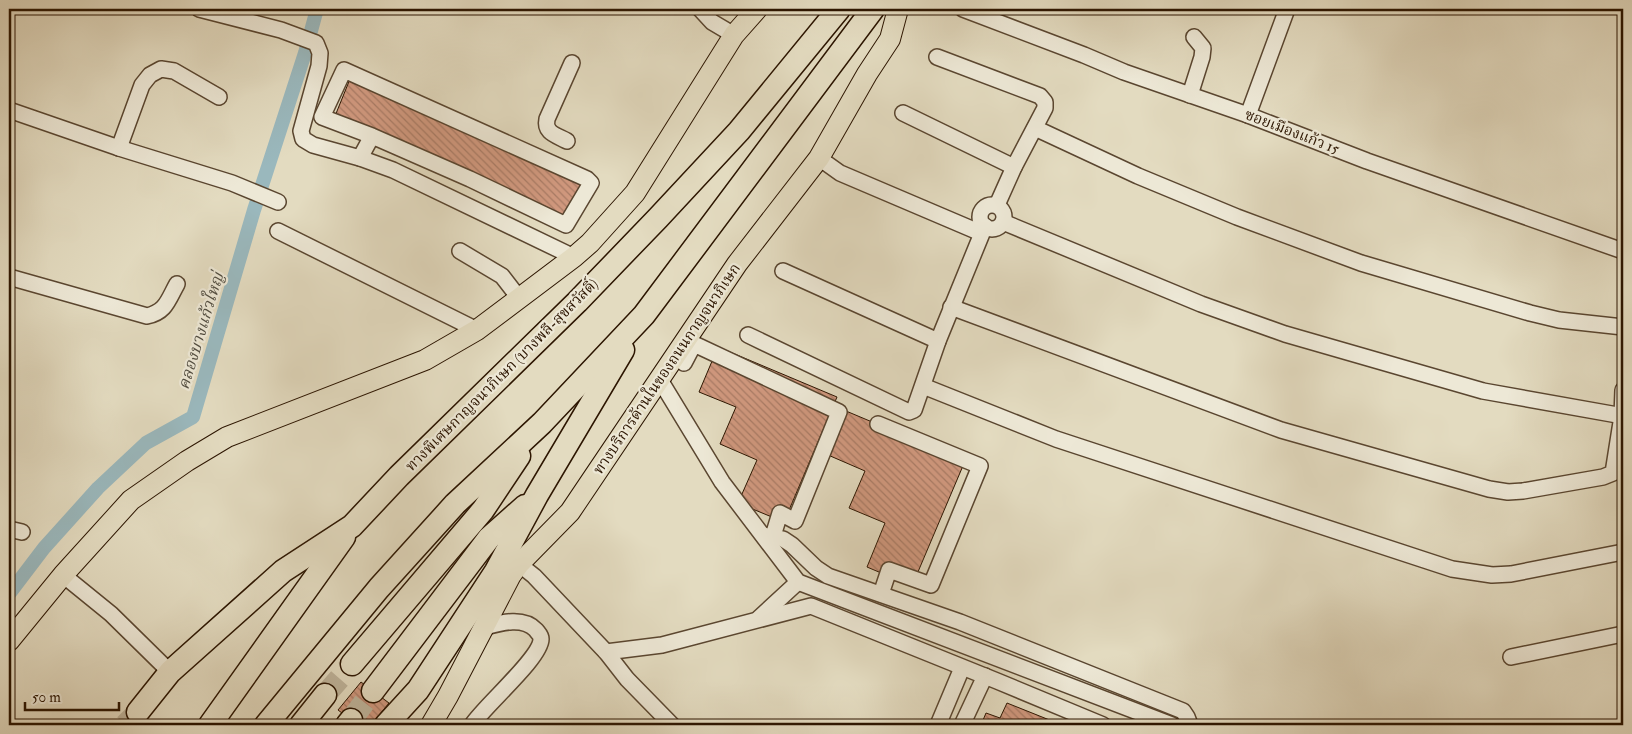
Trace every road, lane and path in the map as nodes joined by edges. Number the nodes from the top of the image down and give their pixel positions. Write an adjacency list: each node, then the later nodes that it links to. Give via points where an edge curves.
1 (199, 9): 22 (street, via 282,30 316,43 320,53 319,66 301,130 303,139 313,145)
2 (700, 9): 9 (street, via 712,22)
3 (757, 9): 9 (main road)
4 (839, 9): 51 (highway, ทางพิเศษกาญจนาภิเษก (บางพลี-สุขสวัสดิ์), via 740,131 577,302)
5 (873, 9): 38 (highway)
6 (898, 9): 23 (main road, ทางบริการด้านในของถนนกาญจนาภิเษก, via 890,39)
7 (963, 9): 13 (street, ซอยเมืองแก้ว 15)
8 (1287, 9): 17 (street)
9 (734, 34): 32 (main road, via 635,192)
10 (1194, 36): 13 (street, via 1203,48)
11 (937, 57): 18 (street, via 1040,96 1045,108)
12 (572, 63): 20 (street, via 545,125 547,130)
13 (1190, 95): 17 (street, ซอยเมืองแก้ว 15)
14 (219, 97): 21 (street, via 174,71 161,69 142,85)
15 (9, 110): 21 (street)
16 (903, 113): 24 (street)
17 (1248, 115): 30 (street, ซอยเมืองแก้ว 15, via 1359,158)
18 (1035, 128): 24 (street); 39 (street, via 1237,217 1361,263 1530,313)
19 (372, 136): 19 (street, via 566,225 591,183 344,70 322,117); 22 (street)
20 (567, 141)
21 (119, 148): 25 (street, via 240,186)
22 (360, 158): 32 (street, via 393,170)
23 (819, 158): 28 (street, via 840,173); 44 (main road, ทางบริการด้านในของถนนกาญจนาภิเษก, via 737,264)
24 (1014, 167): 26 (street)
25 (275, 201)
26 (997, 205): 27 (street, via 1004,212); 28 (street, via 985,206 982,211)
27 (1004, 222): 28 (street, via 995,229); 47 (street, via 1201,304 1285,334 1482,391)
28 (983, 229): 37 (street)
29 (278, 231): 40 (street)
30 (1623, 250)
31 (460, 252): 36 (street, via 502,276)
32 (574, 258): 36 (main road)
33 (783, 271): 42 (street)
34 (9, 277): 35 (street, via 147,316 162,310)
35 (178, 284)
36 (519, 298): 40 (main road)
37 (951, 307): 42 (street); 47 (street, via 1282,430 1508,492 1603,478 1613,473)
38 (644, 315): 48 (highway); 50 (highway)
39 (1623, 328)
40 (477, 330): 55 (main road, via 425,360 227,437 186,461 131,500)
41 (748, 335): 45 (street, via 909,412 914,410)
42 (938, 340): 45 (street)
43 (684, 363): 52 (street, via 694,344 839,412 796,521 780,513)
44 (660, 380): 52 (street, via 722,482); 54 (main road, ทางบริการด้านในของถนนกาญจนาภิเษก, via 570,512)
45 (923, 386): 53 (street, via 1056,439 1452,569 1492,575 1510,574)
46 (1623, 390): 47 (street)
47 (1623, 416)
48 (542, 422): 68 (highway, via 483,510); 77 (highway, via 455,504 385,581)
49 (878, 424): 58 (street, via 980,466 931,585 889,570)
50 (537, 495): 72 (highway, via 496,571); 73 (highway, via 489,538)
51 (352, 526): 70 (highway, ทางพิเศษกาญจนาภิเษก (บางพลี-สุขสวัสดิ์), via 283,571); 76 (highway)
52 (768, 536): 56 (street); 58 (street, via 792,544 828,576)
53 (1623, 552)
54 (519, 564): 62 (main road, ทางบริการด้านในของถนนกาญจนาภิเษก); 66 (street)
55 (63, 575): 64 (main road); 70 (street, via 111,614)
56 (798, 582): 57 (street); 60 (street)
57 (818, 590): 59 (street, via 810,597); 65 (street)
58 (881, 594): 61 (street)
59 (811, 606): 60 (street); 69 (street)
60 (757, 620): 66 (street, via 662,645)
61 (960, 622): 65 (street); 88 (street, via 1183,711)
62 (485, 626): 81 (main road, ทางบริการด้านในของถนนกาญจนาภิเษก); 82 (street, via 505,621 532,626 540,634 541,641 532,658)
63 (1623, 634): 67 (street)
64 (9, 641)
65 (952, 642): 87 (street)
66 (606, 652): 83 (street, via 627,679)
67 (1511, 657)
68 (352, 664)
69 (962, 668): 71 (street); 84 (street)
70 (170, 672): 75 (highway, ทางพิเศษกาญจนาภิเษก (บางพลี-สุขสวัสดิ์))
71 (985, 676): 85 (street); 86 (street)
72 (418, 690): 79 (highway); 80 (highway)
73 (373, 691)
74 (325, 695): 78 (highway)
75 (138, 712)
76 (210, 725)
77 (266, 725)
78 (301, 725)
79 (386, 725)
80 (399, 725)
81 (431, 725)
82 (472, 725)
83 (672, 725)
84 (938, 725)
85 (962, 725)
86 (1102, 725)
87 (1172, 725)
88 (1190, 725)

